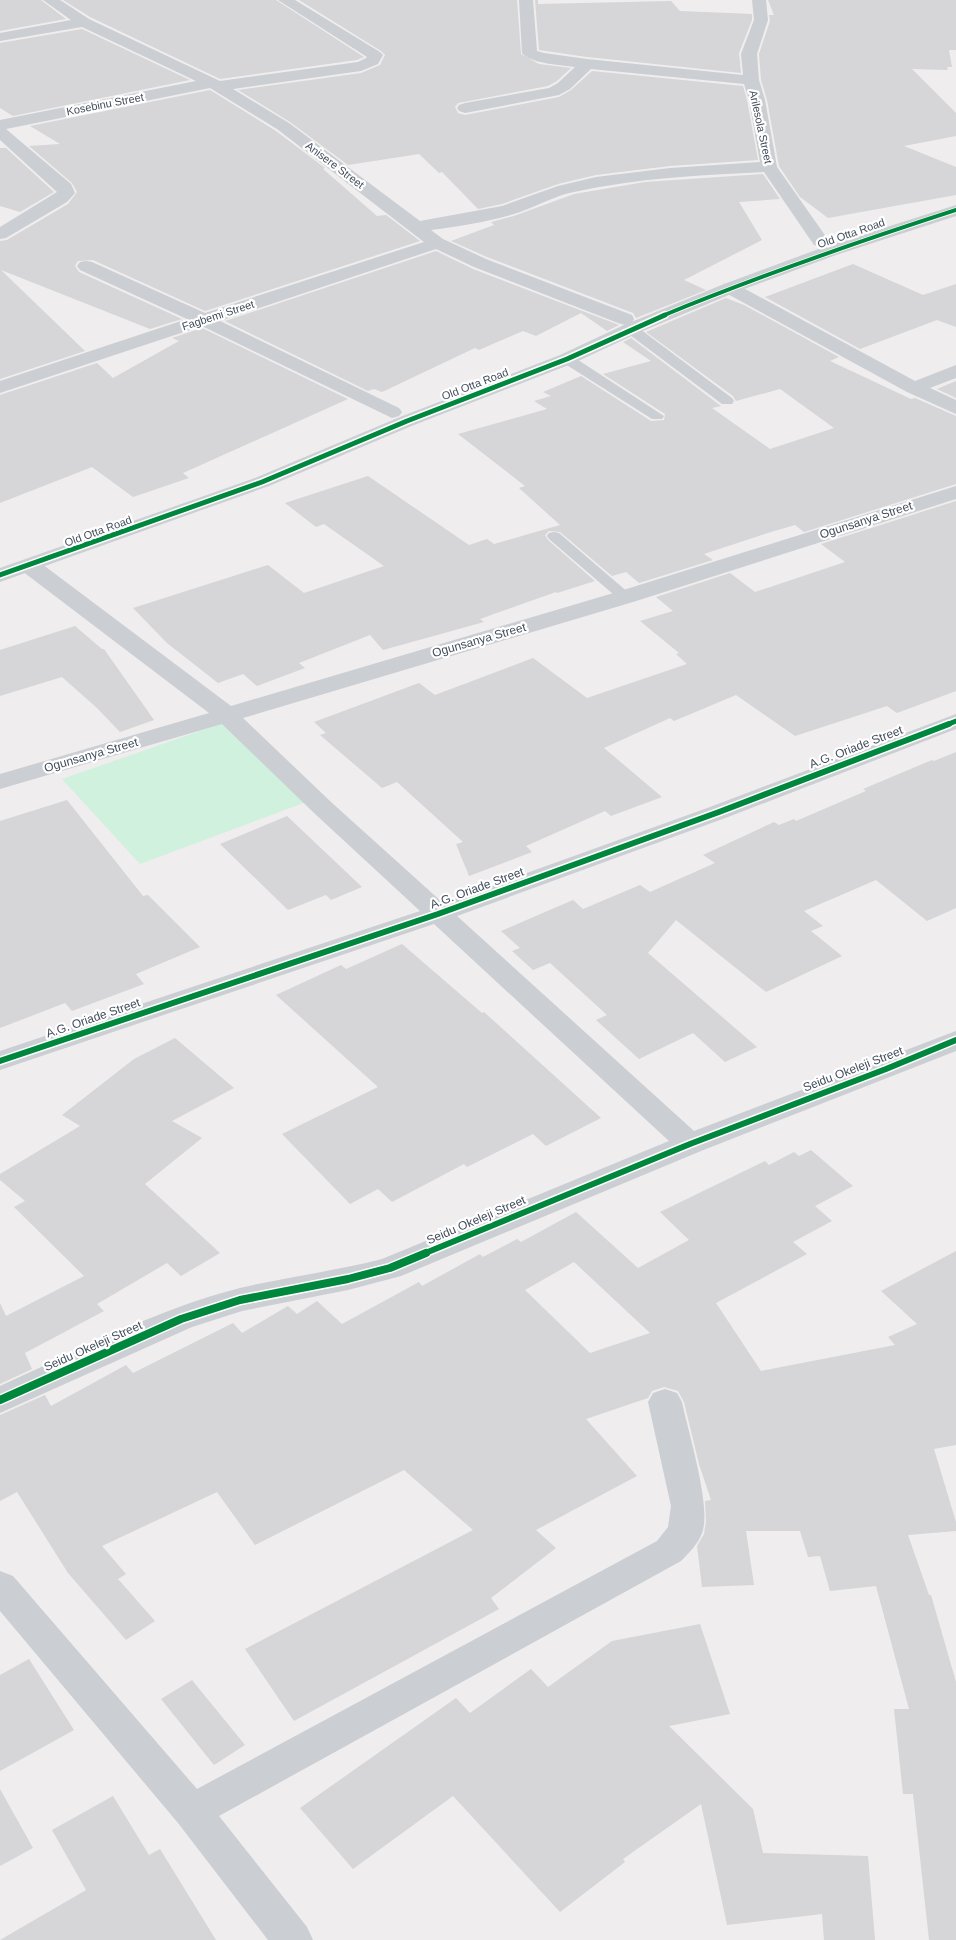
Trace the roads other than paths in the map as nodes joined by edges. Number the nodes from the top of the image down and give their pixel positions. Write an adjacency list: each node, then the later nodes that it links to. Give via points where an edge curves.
1 (50, 0): 5 (street, Anisere Street)
2 (285, 0): 9 (street, Kosebinu Street, via 375,55 373,61 360,66)
3 (526, 0): 7 (street, via 530,53)
4 (759, 0): 8 (street, Arilesola Street, via 761,20 749,54)
5 (84, 22): 6 (street); 9 (street, Anisere Street)
6 (0, 37)
7 (588, 64): 8 (street); 10 (street, via 553,92)
8 (751, 80): 13 (street, Arilesola Street)
9 (214, 84): 11 (street, Kosebinu Street); 16 (street, Anisere Street, via 283,126)
10 (465, 108)
11 (0, 125)
12 (0, 132): 17 (street, via 65,188 66,193)
13 (769, 167): 16 (street, via 681,171 600,182 549,193 488,215); 18 (street, Arilesola Street)
14 (956, 198): 18 (street, Old Otta Road)
15 (956, 210): 21 (street, Old Otta Road)
16 (418, 227): 19 (street, Anisere Street)
17 (0, 234)
18 (820, 241): 23 (street, Old Otta Road)
19 (437, 243): 22 (street, Fagbemi Street); 23 (street, Anisere Street)
20 (86, 266): 22 (street)
21 (730, 288): 23 (street, Old Otta Road); 27 (street)
22 (204, 320): 26 (street, Fagbemi Street); 30 (street)
23 (628, 324): 24 (street, Old Otta Road); 28 (lane); 30 (street, Old Otta Road)
24 (567, 358): 31 (lane); 32 (street, Old Otta Road, via 407,421)
25 (956, 371): 27 (street)
26 (0, 387)
27 (914, 388): 29 (street)
28 (727, 400)
29 (956, 408)
30 (392, 412): 32 (street, Old Otta Road)
31 (657, 416)
32 (314, 452): 35 (street, Old Otta Road); 36 (street, Old Otta Road, via 262,482)
33 (956, 492): 38 (street, Ogunsanya Street)
34 (554, 536): 38 (lane)
35 (0, 559)
36 (30, 566): 37 (street, Old Otta Road); 39 (street)
37 (0, 575)
38 (625, 597): 39 (street, Ogunsanya Street)
39 (227, 715): 41 (street, Ogunsanya Street); 42 (street)
40 (956, 722): 42 (street, A.G. Oriade Street)
41 (0, 782)
42 (438, 914): 44 (street, A.G. Oriade Street); 45 (street)
43 (956, 1040): 45 (street, Seidu Okeleji Street)
44 (0, 1062)
45 (690, 1144): 46 (street, Seidu Okeleji Street, via 390,1268 240,1300 182,1319)
46 (0, 1400)
47 (665, 1402): 49 (street, via 688,1506 685,1532 669,1551)
48 (0, 1586): 49 (street)
49 (192, 1811): 50 (street)
50 (293, 1940)

